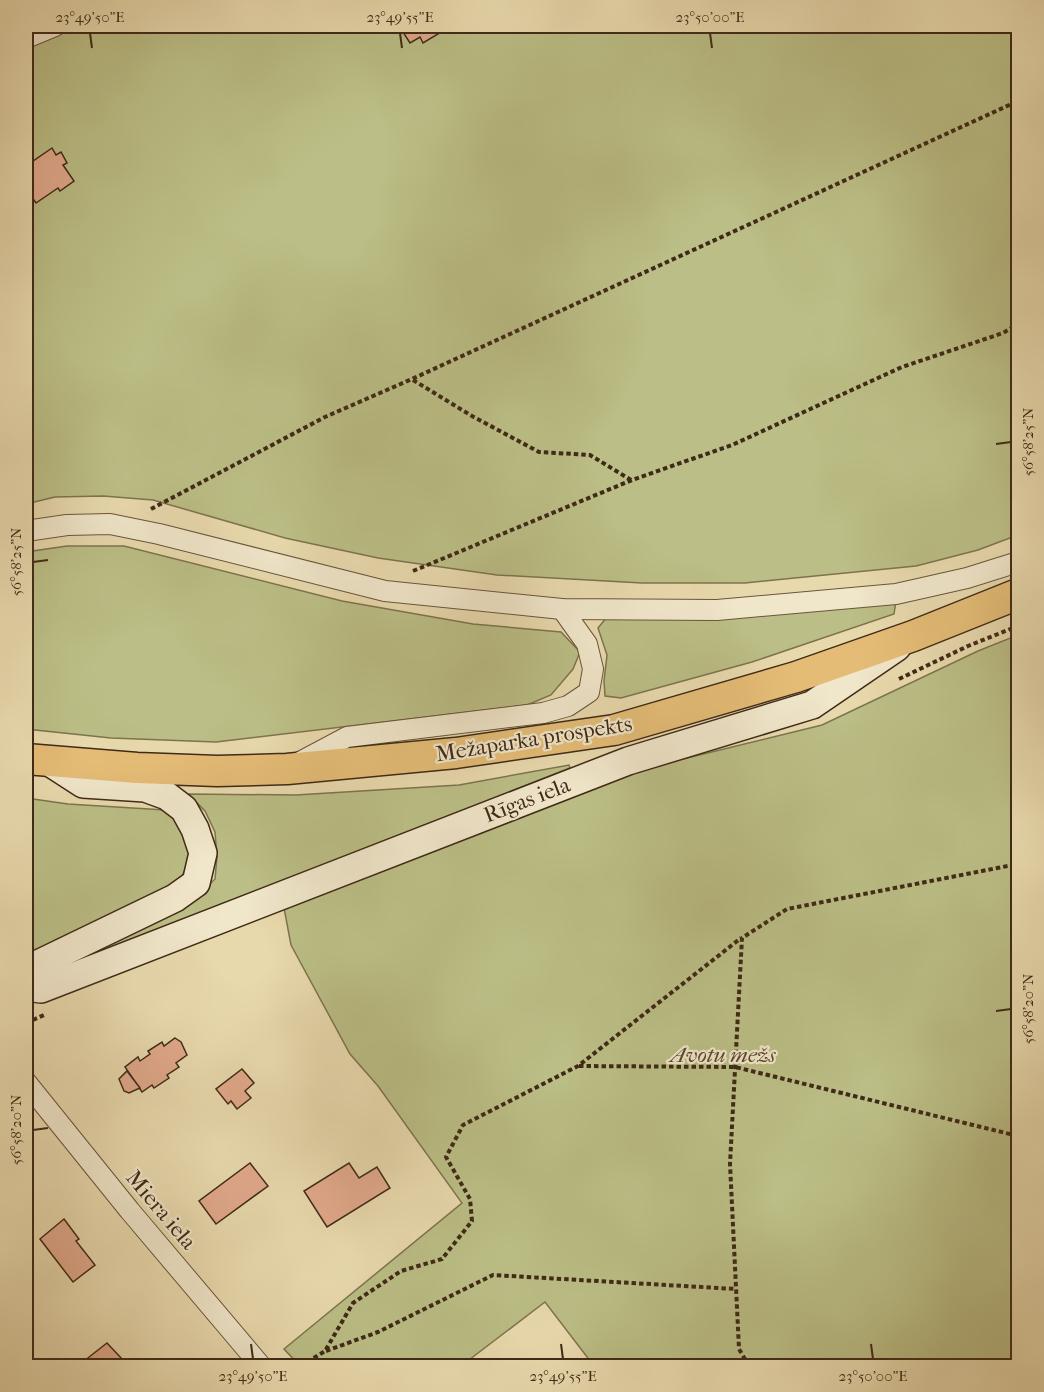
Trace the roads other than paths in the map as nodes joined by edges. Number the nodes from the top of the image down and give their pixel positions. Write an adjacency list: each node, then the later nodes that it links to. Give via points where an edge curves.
1 (55, 26): 2 (street)
2 (26, 38)
3 (26, 531): 6 (street, via 110,524 385,591)
4 (1018, 562): 6 (street, via 896,594 717,610)
5 (1018, 594): 7 (main road, Rīgas iela)
6 (562, 609): 9 (street, Mežaparka prospekts, via 587,644 593,669 589,692 568,706 543,713 347,737)
7 (913, 636): 9 (main road, Mežaparka prospekts, via 796,677 614,730 456,753); 11 (street, Rīgas iela, via 812,705 628,761 41,989)
8 (37, 760): 9 (main road, Mežaparka prospekts, via 160,769); 10 (street, Mežaparka prospekts, via 83,784 145,788 167,796 184,809 203,853 196,883 175,898 33,967)
9 (287, 769)
10 (26, 974)
11 (26, 987)
12 (26, 1082): 13 (street, Miera iela)
13 (261, 1366)

